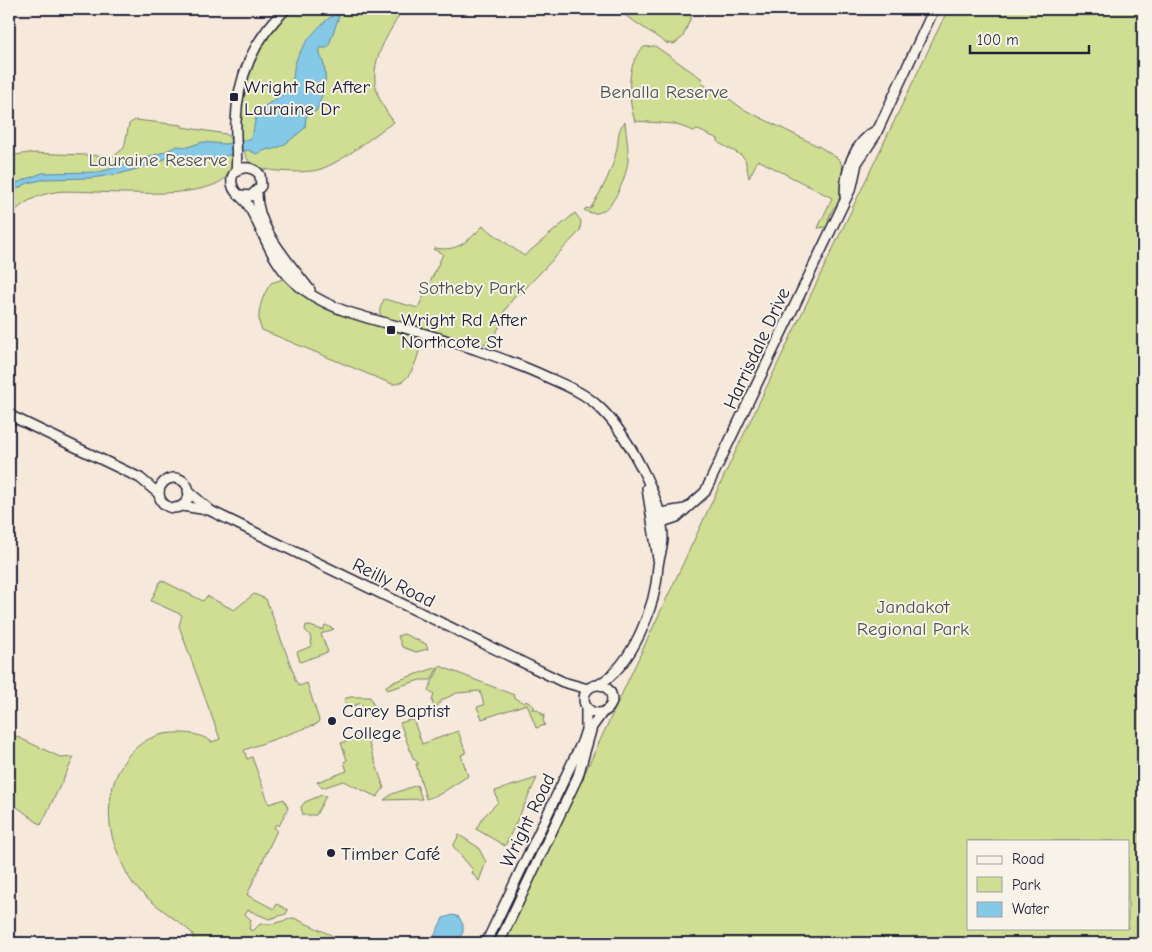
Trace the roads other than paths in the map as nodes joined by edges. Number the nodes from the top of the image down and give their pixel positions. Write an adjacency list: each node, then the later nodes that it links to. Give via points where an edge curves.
1 (286, 9): 3 (street, via 263,36 246,68 238,98)
2 (934, 9): 15 (street, Harrisdale Drive, via 878,129 862,142 850,161 844,199 706,492)
3 (238, 151): 4 (street); 5 (street)
4 (248, 167): 5 (street); 6 (street, via 258,172 261,179)
5 (236, 172): 7 (street, via 232,184)
6 (257, 192): 7 (street); 8 (street, Wright Road, via 260,209 278,250)
7 (241, 196): 8 (street, Wright Road, via 273,258 294,282)
8 (313, 294): 17 (street, Wright Road, via 353,314 490,353 586,396 605,413 625,439 645,475)
9 (9, 415): 10 (street)
10 (142, 480): 11 (street); 13 (street)
11 (164, 483): 12 (street, via 180,480); 13 (street)
12 (188, 491): 14 (street); 16 (street, Reilly Road)
13 (159, 494): 14 (street, via 165,505 173,508)
14 (182, 506): 16 (street, Reilly Road)
15 (690, 507): 17 (street); 18 (street, Harrisdale Drive, via 678,517)
16 (211, 511): 20 (street, Reilly Road)
17 (655, 514): 18 (street, Wright Road)
18 (657, 524): 19 (street, Wright Road, via 658,560 653,597 627,658)
19 (616, 673): 21 (street, Wright Road); 23 (street, Wright Road)
20 (563, 682): 22 (street, Reilly Road); 24 (street, Reilly Road)
21 (598, 685): 22 (street, Wright Road); 23 (street)
22 (588, 689): 24 (street, Wright Road)
23 (610, 692): 25 (street, Wright Road, via 611,705)
24 (585, 704): 25 (street, via 592,712); 26 (street, Wright Road, via 586,730 582,742)
25 (602, 713): 27 (street, Wright Road, via 592,727 578,776)
26 (509, 894): 27 (street); 28 (street, Wright Road)
27 (519, 900): 29 (street, Wright Road)
28 (486, 943)
29 (499, 943)

